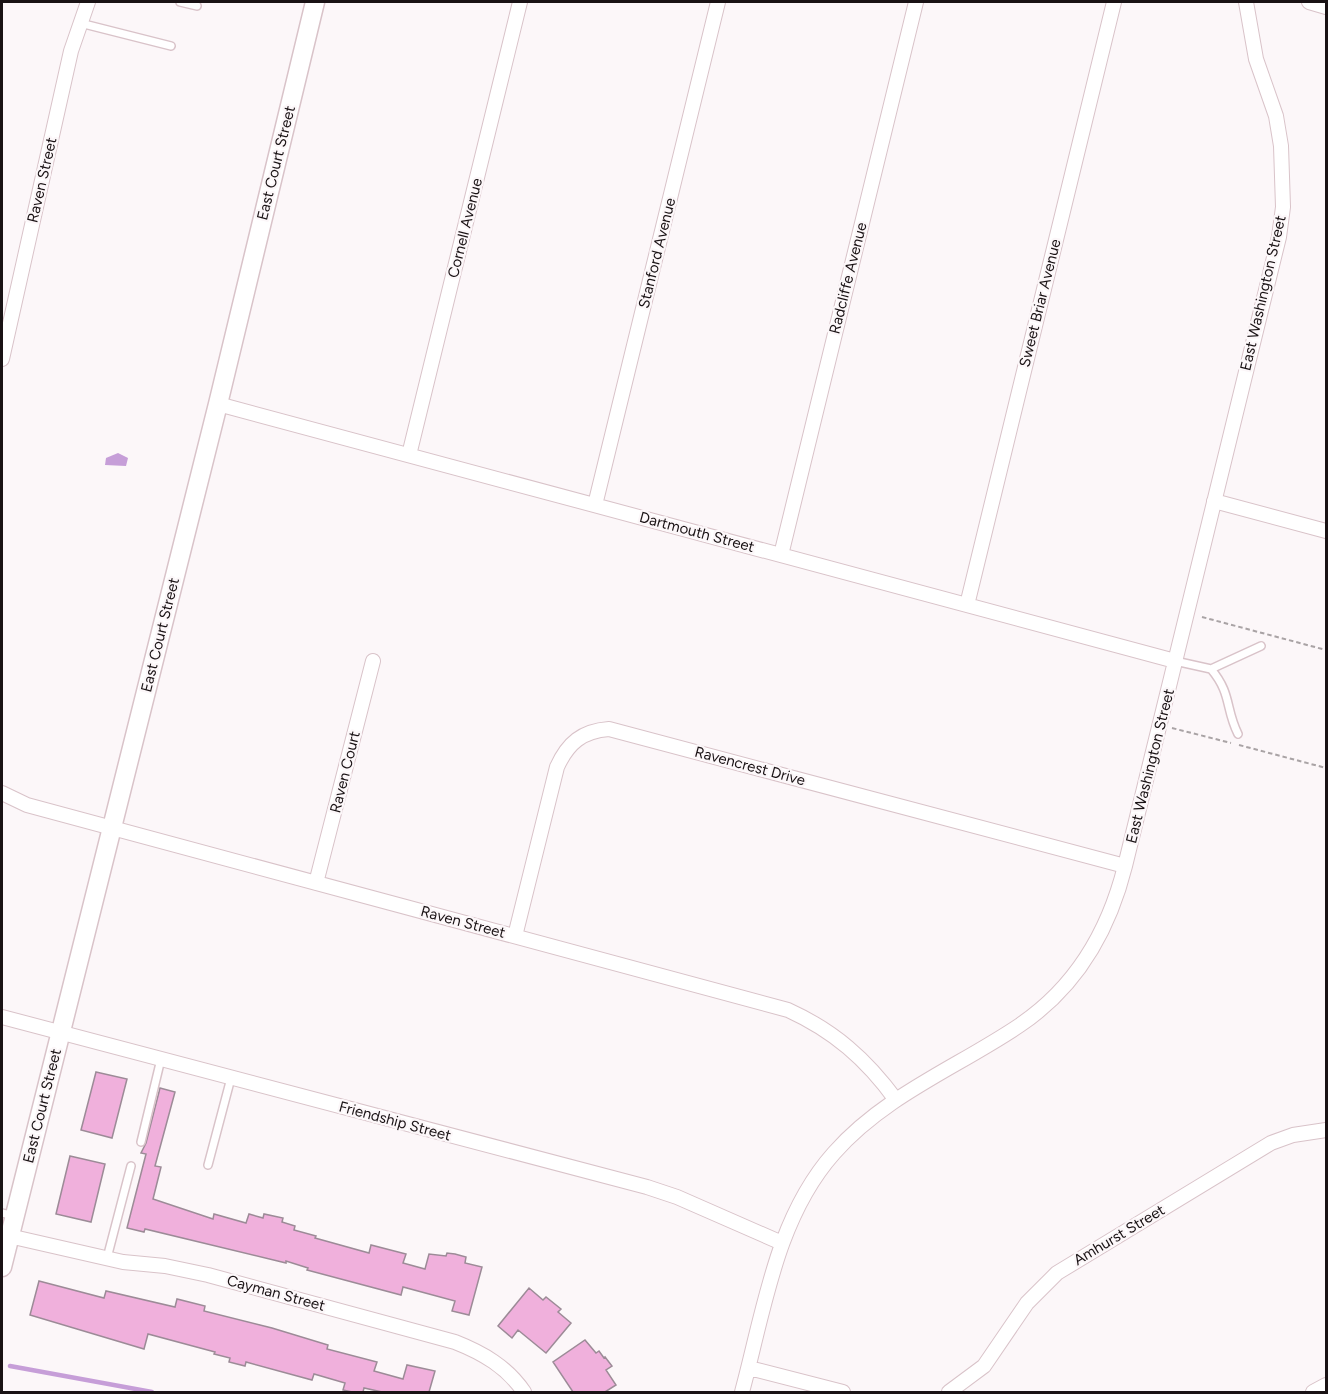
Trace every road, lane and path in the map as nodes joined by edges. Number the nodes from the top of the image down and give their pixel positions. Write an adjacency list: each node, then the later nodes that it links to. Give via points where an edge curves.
1 (88, 2): 12 (street, Raven Street)
2 (180, 2): 10 (lane)
3 (315, 2): 15 (street, East Court Street)
4 (520, 2): 16 (street, Cornell Avenue)
5 (718, 2): 18 (street, Stanford Avenue)
6 (916, 2): 20 (street, Radcliffe Avenue)
7 (1113, 2): 21 (street, Sweet Briar Avenue)
8 (1246, 2): 17 (street, East Washington Street, via 1256,59 1278,126 1283,207)
9 (1309, 2): 11 (street)
10 (197, 6)
11 (1326, 7)
12 (80, 23): 13 (lane); 14 (street, Raven Street)
13 (171, 46)
14 (2, 359)
15 (218, 404): 16 (street, Dartmouth Street); 32 (street, East Court Street)
16 (410, 455): 18 (street, Dartmouth Street)
17 (1214, 501): 19 (street); 26 (street, East Washington Street)
18 (595, 505): 20 (street, Dartmouth Street)
19 (1326, 531)
20 (781, 555): 21 (street, Dartmouth Street)
21 (968, 604): 26 (street, Dartmouth Street)
22 (1198, 616): 24 (path)
23 (1261, 646): 27 (lane)
24 (1326, 650)
25 (373, 661): 34 (street, Raven Court)
26 (1175, 661): 27 (lane); 33 (street, East Washington Street)
27 (1211, 669): 29 (lane, via 1226,690)
28 (1172, 728): 30 (path)
29 (1238, 734)
30 (1326, 768)
31 (2, 793): 32 (street, Raven Street, via 27,805)
32 (112, 828): 34 (street, Raven Street); 37 (street, East Court Street)
33 (1125, 866): 35 (street, Ravencrest Drive, via 609,729 595,730 573,742 557,767); 40 (street, East Washington Street, via 1106,924 1065,986 1021,1025)
34 (316, 883): 35 (street, Raven Street)
35 (515, 936): 40 (street, Raven Street, via 788,1010 833,1034 856,1053)
36 (2, 1017): 37 (street, Friendship Street)
37 (60, 1032): 38 (street, Friendship Street); 45 (street, East Court Street)
38 (161, 1059): 39 (street, Friendship Street); 42 (lane)
39 (231, 1078): 43 (lane); 47 (street, Friendship Street, via 657,1190)
40 (896, 1100): 47 (street, East Washington Street, via 859,1128 833,1155 801,1201)
41 (1326, 1130): 52 (street, Amhurst Street, via 1270,1143 1057,1273 1027,1303)
42 (141, 1142)
43 (208, 1165)
44 (131, 1166): 48 (lane)
45 (8, 1215): 46 (street, East Court Street)
46 (9, 1236): 48 (street, Cayman Street); 49 (street, East Court Street)
47 (782, 1244): 50 (street, East Washington Street)
48 (107, 1258): 53 (street, Cayman Street, via 208,1275 455,1341 492,1359)
49 (2, 1267)
50 (749, 1368): 54 (street, East Washington Street); 55 (street)
51 (1326, 1385): 57 (street)
52 (970, 1387): 56 (street, Amhurst Street)
53 (524, 1392)
54 (742, 1392)
55 (843, 1392)
56 (949, 1392)
57 (1313, 1392)

